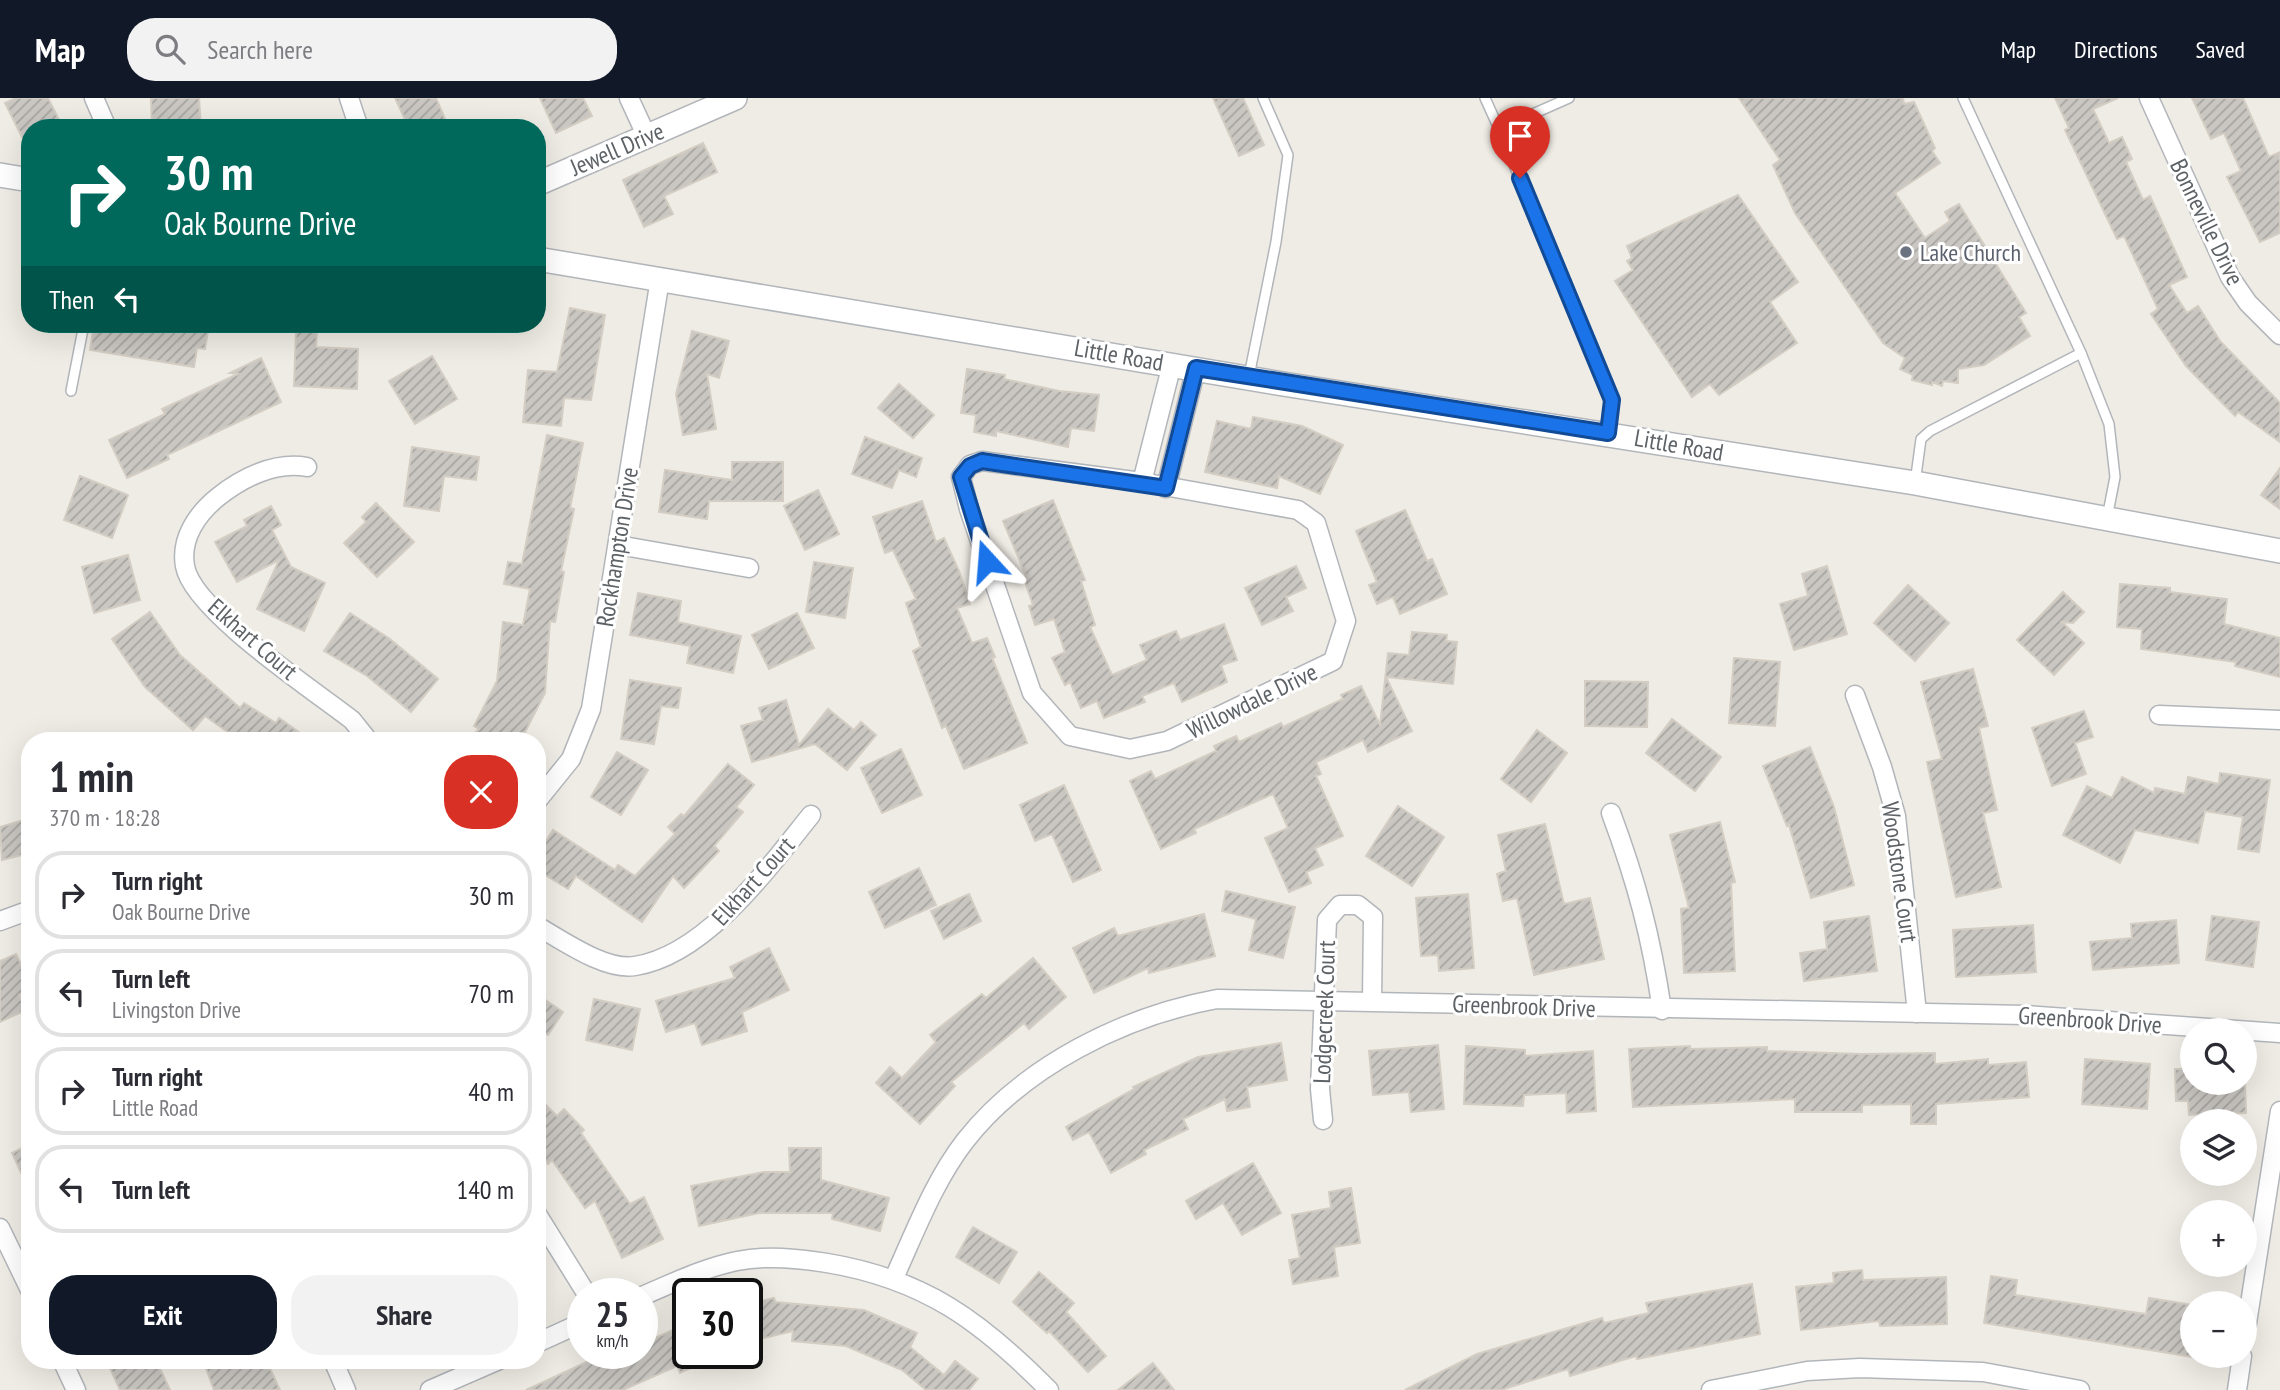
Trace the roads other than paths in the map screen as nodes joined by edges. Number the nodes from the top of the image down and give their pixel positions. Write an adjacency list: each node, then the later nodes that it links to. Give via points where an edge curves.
1 (94, 98): 10 (street)
2 (349, 98): 11 (street)
3 (629, 98): 13 (street)
4 (735, 98): 13 (street, Jewell Drive)
5 (1263, 98): 24 (lane, via 1288,156 1276,242)
6 (1485, 98): 12 (lane)
7 (1569, 98): 12 (lane)
8 (1963, 98): 21 (lane)
9 (2149, 98): 20 (street, Bonneville Drive, via 2230,277)
10 (103, 119)
11 (356, 119)
12 (1499, 129): 26 (lane, via 1612,400)
13 (647, 137): 16 (street, Jewell Drive)
14 (0, 175): 15 (street)
15 (21, 178)
16 (546, 180)
17 (546, 260): 18 (street, Little Road)
18 (660, 279): 22 (street, Little Road); 32 (street, Rockhampton Drive)
19 (82, 333): 25 (lane)
20 (2280, 335)
21 (2081, 353): 29 (lane, via 1930,431 1921,439); 31 (lane, via 2109,424 2115,477)
22 (1172, 364): 23 (street, Little Road); 28 (street)
23 (1196, 368): 24 (street, Little Road); 30 (street)
24 (1248, 377): 26 (street, Little Road)
25 (71, 391)
26 (1608, 433): 29 (street, Little Road)
27 (307, 467): 38 (street, Elkhart Court, via 270,469 247,478 203,508 186,538 184,565 219,617)
28 (1142, 482): 30 (street); 30 (street, Willowdale Drive, via 982,461 961,477 1032,693 1070,736 1130,749 1167,741 1334,661 1346,621 1316,523 1298,510 1273,503)
29 (1915, 483): 31 (street, Little Road)
30 (1166, 488)
31 (2107, 520): 33 (street, Little Road)
32 (618, 545): 34 (street); 39 (street, Rockhampton Drive, via 591,709 571,759)
33 (2280, 551)
34 (749, 568)
35 (1855, 695): 48 (street, Woodstone Court, via 1896,816)
36 (2159, 715): 37 (street)
37 (2280, 720)
38 (362, 732)
39 (546, 790)
40 (1611, 813): 47 (street, via 1638,887)
41 (811, 815): 44 (street, Elkhart Court, via 751,890 710,928 675,951 634,967 599,960)
42 (21, 913): 43 (street)
43 (0, 921)
44 (546, 931)
45 (1323, 1001): 46 (street, Greenbrook Drive); 46 (street, Lodgecreek Court, via 1327,920 1340,905 1358,905 1373,917); 51 (street, Lodgecreek Court); 56 (street, Greenbrook Drive, via 1217,999 1188,1004 1073,1052 1024,1083 994,1108 965,1142 937,1185)
46 (1372, 1001): 47 (street, Greenbrook Drive)
47 (1662, 1010): 48 (street, Greenbrook Drive)
48 (1917, 1013): 49 (street, Greenbrook Drive, via 2026,1015)
49 (2280, 1033)
50 (2280, 1111): 58 (street)
51 (1323, 1120)
52 (0, 1228): 54 (street)
53 (546, 1229): 55 (street)
54 (21, 1271)
55 (577, 1278)
56 (894, 1278): 57 (street, via 867,1269 777,1257 739,1260); 69 (street, via 979,1327)
57 (658, 1289)
58 (2252, 1291)
59 (567, 1329): 60 (street)
60 (546, 1339)
61 (2240, 1368): 72 (street)
62 (66, 1369): 66 (street)
63 (337, 1369): 67 (street)
64 (478, 1369): 68 (street)
65 (1745, 1386): 70 (street); 71 (street, via 1807,1371 1860,1368 1983,1372)
66 (76, 1390)
67 (346, 1390)
68 (430, 1390)
69 (1049, 1390)
70 (1712, 1390)
71 (2080, 1390)
72 (2237, 1390)

